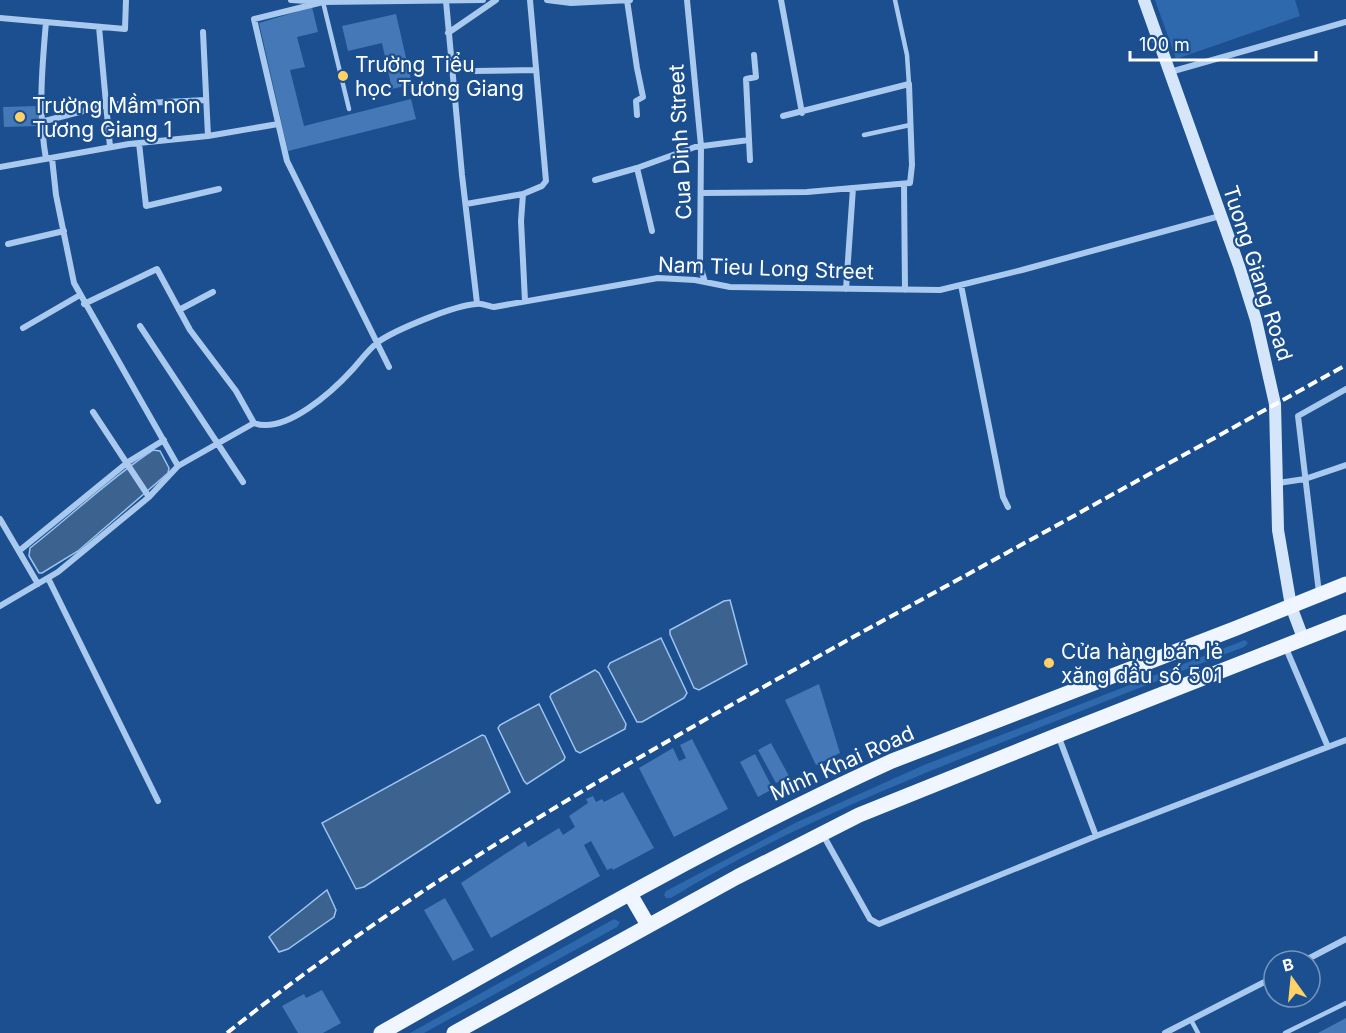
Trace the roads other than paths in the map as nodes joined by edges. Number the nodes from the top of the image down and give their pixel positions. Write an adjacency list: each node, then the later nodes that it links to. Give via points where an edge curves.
1 (126, 0): 17 (street, via 125,29)
2 (291, 0): 12 (street)
3 (483, 0): 13 (street)
4 (496, 0): 19 (street)
5 (530, 0): 22 (street)
6 (547, 0): 7 (street)
7 (629, 0): 29 (street, via 643,97 636,101)
8 (687, 0): 38 (street, Cua Dinh Street)
9 (781, 0): 28 (street)
10 (895, 0): 24 (lane)
11 (1144, 0): 23 (main road, Tuong Giang Road)
12 (322, 1): 13 (street); 27 (lane); 32 (street, via 254,19)
13 (446, 2): 19 (street)
14 (0, 18): 15 (street)
15 (46, 22): 17 (street); 31 (street)
16 (1346, 22): 23 (street)
17 (99, 27): 26 (street)
18 (203, 32): 25 (street)
19 (448, 33): 50 (street)
20 (754, 55): 36 (street, via 756,77 746,79)
21 (474, 70): 22 (street)
22 (536, 70): 49 (street, via 546,181)
23 (1170, 72): 51 (main road, Tuong Giang Road)
24 (909, 84): 28 (street); 33 (street)
25 (206, 100): 26 (street); 35 (street)
26 (106, 105): 31 (street); 39 (street)
27 (349, 109)
28 (802, 113): 30 (street)
29 (637, 115)
30 (783, 116)
31 (41, 122): 40 (street)
32 (278, 124): 35 (street); 67 (street, via 287,161)
33 (910, 125): 34 (lane); 45 (street, via 912,165 910,183)
34 (864, 135)
35 (208, 136): 37 (street)
36 (749, 140): 38 (street); 41 (street)
37 (139, 143): 39 (street); 47 (street, via 146,206)
38 (701, 146): 43 (street); 48 (street, Cua Dinh Street)
39 (110, 147): 40 (street)
40 (49, 158): 42 (street); 52 (street)
41 (750, 160)
42 (0, 167)
43 (637, 168): 44 (street); 53 (street)
44 (595, 180)
45 (904, 184): 46 (street); 58 (street)
46 (853, 188): 48 (street); 57 (street)
47 (219, 189)
48 (702, 193): 55 (street, Cua Dinh Street, via 700,266)
49 (523, 194): 50 (street); 61 (street)
50 (466, 204): 62 (street)
51 (1220, 216): 56 (street, Nam Tieu Long Street); 79 (main road, Tuong Giang Road, via 1270,374)
52 (64, 231): 54 (street); 60 (street)
53 (652, 231)
54 (8, 244)
55 (705, 282): 57 (street, Nam Tieu Long Street, via 730,287); 61 (street, Nam Tieu Long Street, via 658,278)
56 (961, 285): 58 (street, Nam Tieu Long Street, via 940,290); 81 (street)
57 (846, 289): 58 (street, Nam Tieu Long Street)
58 (905, 290)
59 (213, 292): 64 (street)
60 (80, 295): 63 (street); 66 (street)
61 (525, 302): 62 (street, Nam Tieu Long Street, via 494,307)
62 (477, 303): 67 (street, Nam Tieu Long Street, via 420,321)
63 (84, 304): 64 (street, via 157,269); 72 (street)
64 (179, 310): 71 (street)
65 (140, 326): 73 (street)
66 (22, 328)
67 (378, 342): 68 (street); 71 (street, Nam Tieu Long Street, via 326,396 288,420 264,427)
68 (389, 367)
69 (1346, 389): 77 (street, via 1298,416)
70 (93, 412): 74 (street)
71 (254, 423): 73 (street, Nam Tieu Long Street)
72 (164, 440): 74 (street); 76 (street)
73 (217, 443): 76 (street, Nam Tieu Long Street); 78 (street)
74 (128, 462): 80 (street); 83 (street)
75 (1346, 465): 77 (street)
76 (178, 466): 80 (street, Nam Tieu Long Street)
77 (1305, 479): 79 (street); 87 (street)
78 (243, 482)
79 (1278, 483): 89 (main road, Tuong Giang Road, via 1278,530)
80 (148, 495): 84 (street, Nam Tieu Long Street)
81 (1008, 507)
82 (0, 519): 83 (street)
83 (19, 551): 85 (street)
84 (48, 578): 85 (street, Nam Tieu Long Street); 96 (street)
85 (38, 584): 88 (street, Nam Tieu Long Street)
86 (1346, 584): 87 (main road, Minh Khai Road)
87 (1319, 594): 89 (main road, Minh Khai Road)
88 (0, 606)
89 (1291, 606): 91 (main road, Tuong Giang Road); 99 (main road, Minh Khai Road, via 892,761 778,814)
90 (1346, 622): 91 (main road)
91 (1303, 638): 92 (main road)
92 (1285, 646): 93 (main road); 95 (street)
93 (1058, 735): 97 (main road); 98 (street)
94 (1346, 740): 95 (street)
95 (1328, 747): 98 (street)
96 (158, 801)
97 (822, 833): 98 (street, via 870,919 879,924); 100 (main road)
98 (1096, 836)
99 (630, 894): 100 (main road); 106 (main road, Minh Khai Road)
100 (648, 925): 107 (main road)
101 (1346, 939): 102 (street)
102 (1322, 952)
103 (1262, 983): 105 (street)
104 (1346, 1003): 110 (lane)
105 (1191, 1020): 108 (street); 109 (lane)
106 (381, 1033)
107 (454, 1033)
108 (1165, 1033)
109 (1198, 1033)
110 (1285, 1033)

